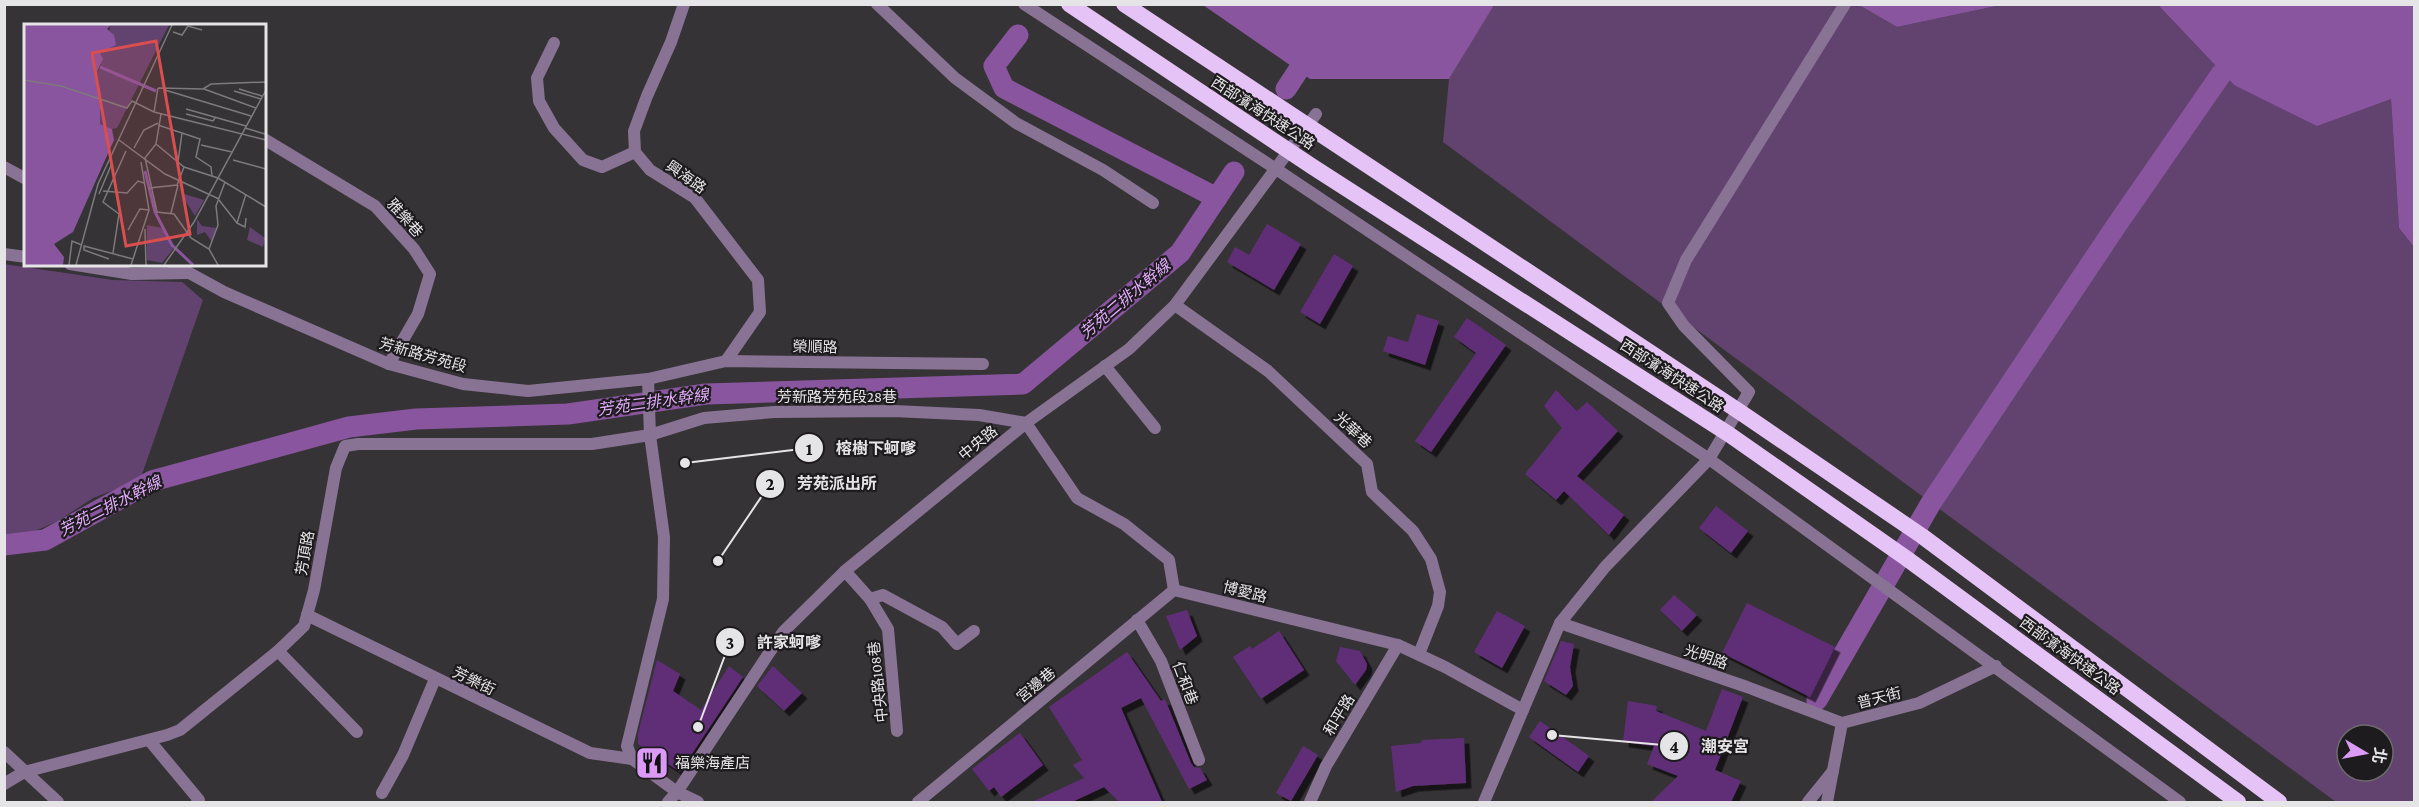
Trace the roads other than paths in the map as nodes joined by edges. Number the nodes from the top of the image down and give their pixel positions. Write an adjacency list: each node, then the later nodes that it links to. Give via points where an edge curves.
1 (684, 4): 10 (street, via 634,131)
2 (876, 4): 14 (street, via 955,78 1016,123 1103,170)
3 (1024, 4): 12 (street)
4 (1069, 4): 65 (highway, 西部濱海快速公路, via 1313,167 1730,435 1906,558)
5 (1124, 4): 66 (highway, 西部濱海快速公路, via 1922,536)
6 (1845, 4): 29 (street, via 1686,260 1668,303 1684,326 1749,392)
7 (554, 43): 10 (street, via 537,78 539,101 554,128 583,160 602,168)
8 (1316, 114): 12 (street, 中央路)
9 (266, 140): 22 (street, 雅樂巷, via 375,206 414,249 430,274 418,314)
10 (635, 152): 21 (street, 興海路, via 650,170 695,198 758,280 760,312)
11 (4, 167): 13 (street)
12 (1276, 169): 20 (street, 中央路); 29 (street)
13 (24, 178)
14 (1153, 203)
15 (4, 254): 16 (street)
16 (24, 257)
17 (82, 266): 19 (street, via 132,274)
18 (176, 266): 19 (street, 芳新路芳苑段)
19 (188, 273): 22 (street, 芳新路芳苑段)
20 (1175, 305): 24 (street, 中央路); 39 (street, 光華巷, via 1268,371 1368,464 1372,492 1413,531 1431,559 1440,592)
21 (726, 361): 23 (street, 榮順路); 25 (street, 榮順路)
22 (389, 364): 25 (street, 芳新路芳苑段, via 463,384 528,391)
23 (983, 364)
24 (1105, 366): 26 (street, 中央路); 27 (street)
25 (648, 379): 28 (street)
26 (1026, 423): 28 (street, 芳新路芳苑段28巷, via 980,415 774,412 704,418); 30 (street, 中央路); 31 (street, via 1077,498 1124,524 1169,560)
27 (1155, 428)
28 (651, 435): 33 (street, 芳頂路, via 592,444 390,442 345,446 336,468); 48 (street, via 664,537 663,599 627,746)
29 (1709, 459): 35 (street, via 1605,567); 40 (street)
30 (845, 571): 32 (street, 中央路108巷); 53 (street, 中央路, via 783,632)
31 (1174, 590): 34 (street, 宮邊巷); 37 (street, 博愛路)
32 (870, 599): 36 (street, via 883,595 899,603 942,627 957,644); 44 (street, 中央路108巷, via 888,629)
33 (307, 615): 38 (street, 芳頂路, via 304,626); 41 (street, 芳樂街)
34 (1137, 620): 49 (street, 仁和巷, via 1161,661); 59 (street, 宮邊巷)
35 (1560, 623): 42 (street); 43 (street, 光明路)
36 (974, 631)
37 (1398, 645): 39 (street, 博愛路); 60 (street, 和平路, via 1326,766)
38 (278, 651): 45 (street); 46 (street, 芳頂路, via 180,730)
39 (1419, 654): 42 (street, 博愛路)
40 (1996, 666): 43 (street, 普天街, via 1919,704); 64 (street)
41 (435, 679): 48 (street, 芳樂街, via 590,753); 54 (street, via 403,755)
42 (1523, 710): 61 (street)
43 (1842, 723): 50 (street, 普天街)
44 (897, 731)
45 (357, 732)
46 (148, 740): 51 (street, 芳頂路); 56 (street)
47 (4, 752): 51 (street)
48 (632, 759): 53 (street)
49 (1199, 760)
50 (1833, 771): 62 (street); 63 (street, 普天街)
51 (24, 772): 52 (street, 芳頂路); 55 (street)
52 (4, 784)
53 (677, 792): 57 (street, 中央路); 58 (street)
54 (382, 793)
55 (58, 802)
56 (197, 802)
57 (668, 802)
58 (698, 802)
59 (918, 802)
60 (1310, 802)
61 (1484, 802)
62 (1808, 802)
63 (1827, 802)
64 (2180, 802)
65 (2238, 802)
66 (2279, 802)

